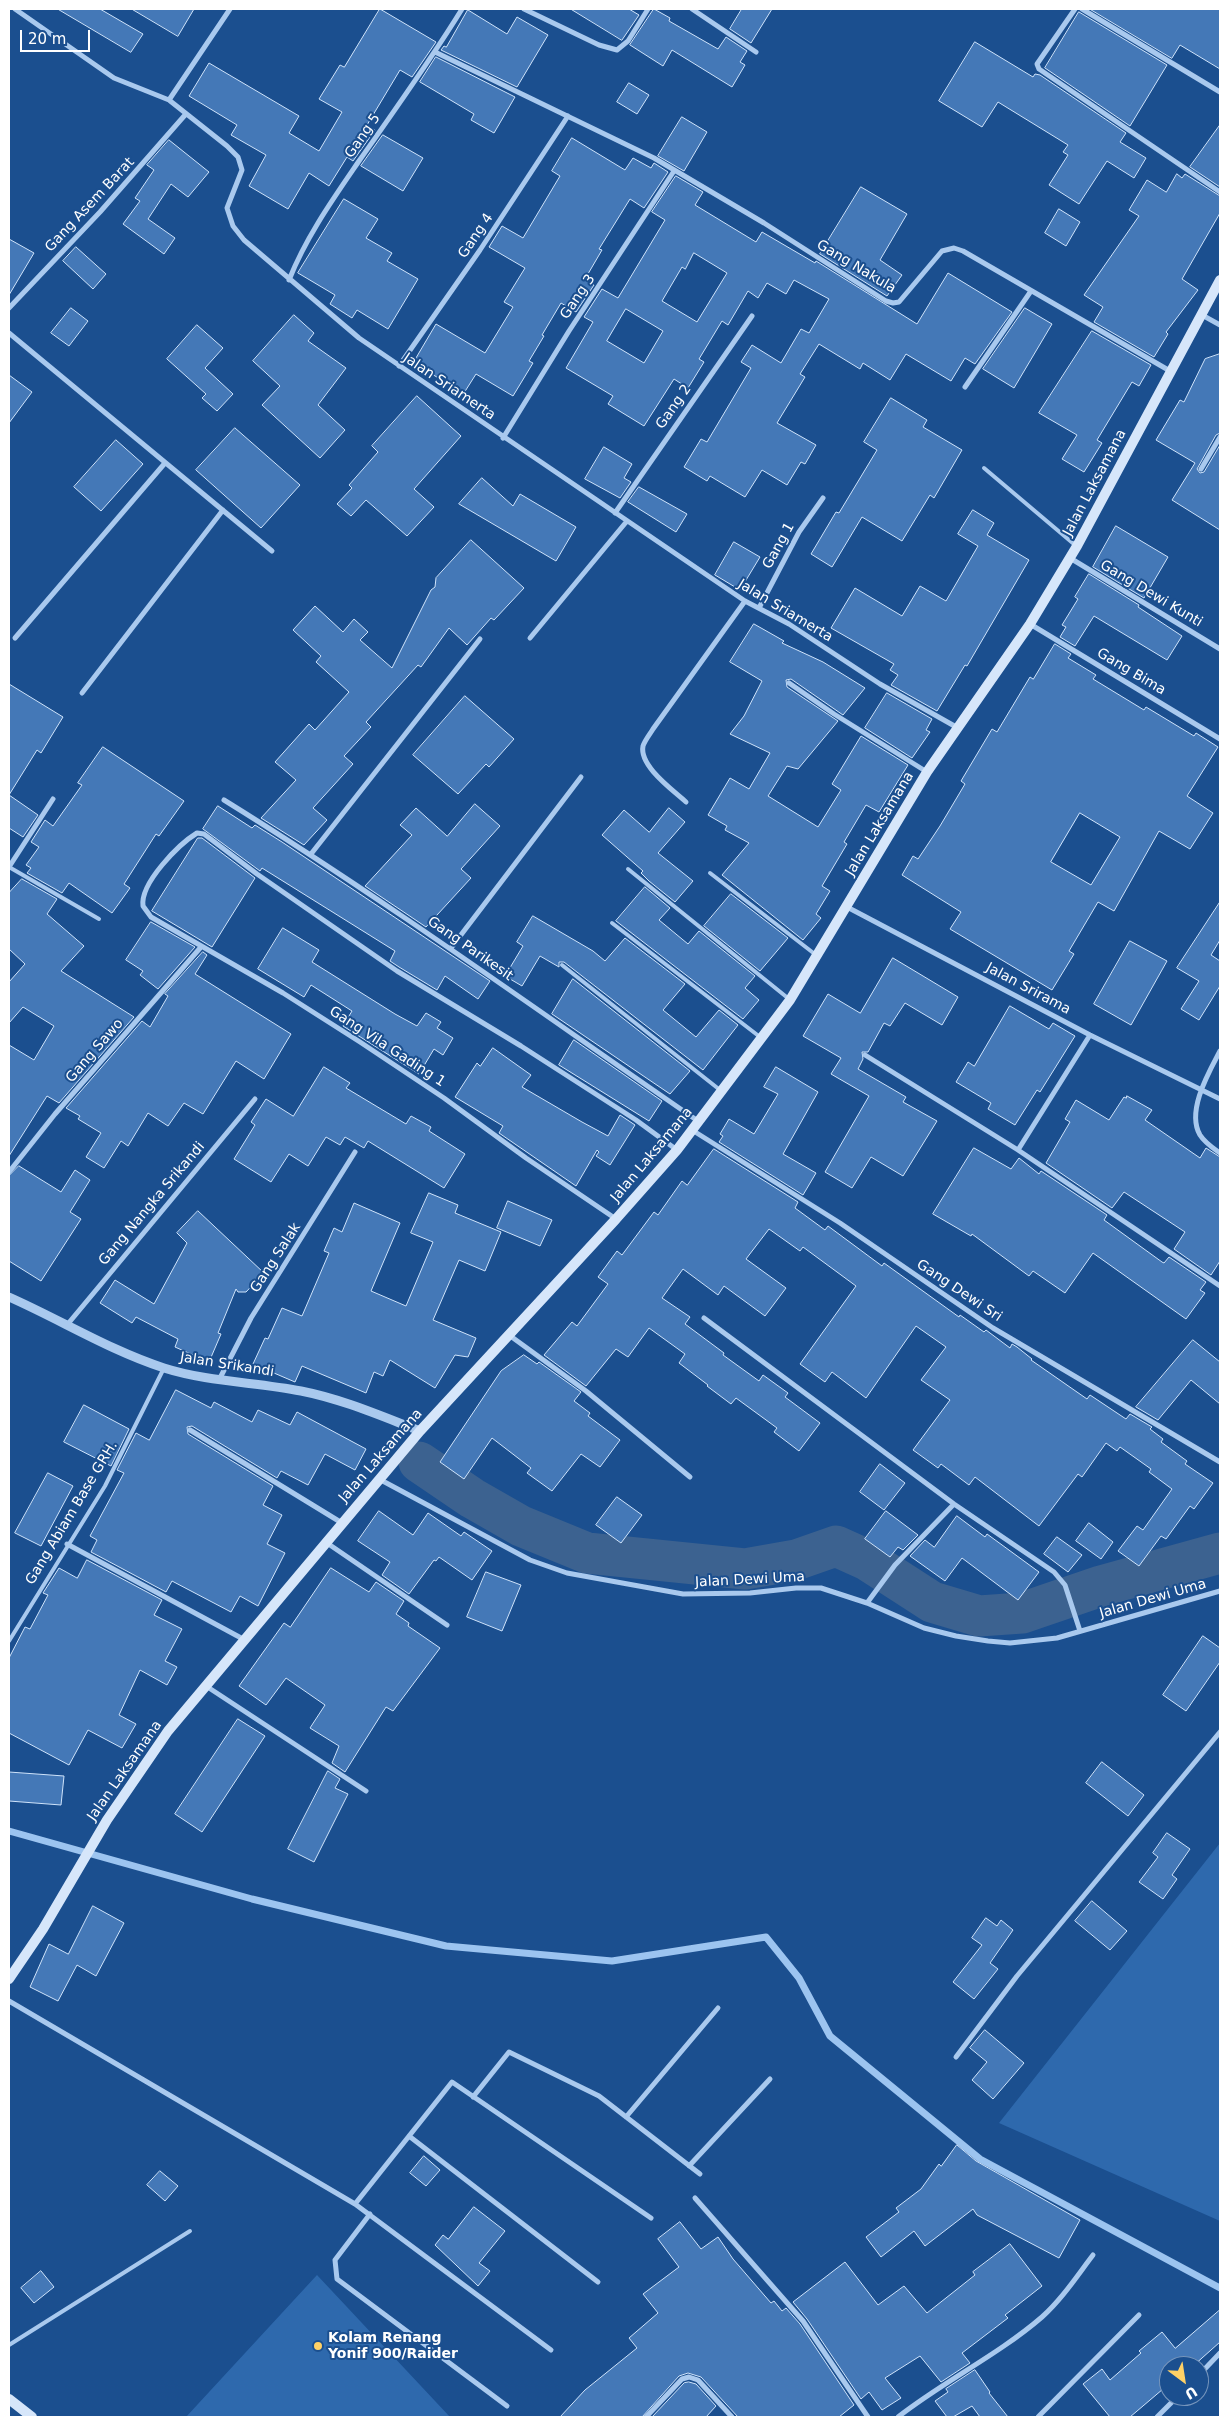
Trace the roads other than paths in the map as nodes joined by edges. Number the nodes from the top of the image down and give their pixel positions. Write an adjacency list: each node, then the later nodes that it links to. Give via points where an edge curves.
1 (15, 9): 12 (street, Jalan Sriamerta, via 114,78)
2 (230, 9): 12 (street)
3 (462, 9): 9 (street, Gang 5)
4 (524, 9): 5 (street, via 599,45 618,50 628,41)
5 (648, 9)
6 (692, 9): 10 (street)
7 (1075, 9): 16 (street, via 1037,64 1039,69)
8 (1082, 9): 11 (street)
9 (435, 52): 14 (street, Gang Nakula); 17 (street, Gang 5, via 330,204 300,252)
10 (756, 52)
11 (1220, 92)
12 (169, 100): 13 (street, Jalan Sriamerta)
13 (185, 115): 17 (street, Jalan Sriamerta, via 238,157 242,170 227,208 232,226); 20 (street, Gang Asem Barat, via 100,212)
14 (568, 116): 15 (street, Gang Nakula); 25 (street, Gang 4)
15 (674, 171): 19 (street, Gang Nakula, via 893,304 899,302 942,251 954,248); 29 (street, Gang 3)
16 (1220, 192)
17 (289, 280): 25 (street, Jalan Sriamerta, via 359,338)
18 (1220, 280): 21 (main road, Jalan Laksamana)
19 (1030, 291): 26 (street, Gang Nakula); 27 (street)
20 (9, 308)
21 (1202, 315): 23 (street); 26 (main road, Jalan Laksamana)
22 (752, 316): 35 (street, Gang 2)
23 (1220, 325)
24 (9, 333): 30 (street)
25 (399, 366): 29 (street, Jalan Sriamerta)
26 (1170, 372): 37 (main road, Jalan Laksamana)
27 (965, 387)
28 (1220, 437): 32 (street)
29 (503, 438): 35 (street, Jalan Sriamerta)
30 (165, 463): 34 (street); 43 (street)
31 (984, 468): 37 (lane)
32 (1201, 469)
33 (822, 498): 41 (street, Gang 1, via 799,532)
34 (223, 510): 38 (street); 48 (street)
35 (615, 513): 36 (street, Jalan Sriamerta)
36 (627, 521): 40 (street, Jalan Sriamerta); 44 (street)
37 (1077, 546): 39 (main road, Jalan Laksamana)
38 (272, 551)
39 (1070, 558): 42 (main road, Jalan Laksamana); 46 (street, Gang Dewi Kunti)
40 (745, 601): 41 (street, Jalan Sriamerta); 55 (street, via 653,728 643,747 649,767)
41 (759, 608): 49 (street, Jalan Sriamerta, via 880,684)
42 (1030, 624): 49 (main road, Jalan Laksamana); 50 (street, Gang Bima)
43 (14, 638)
44 (530, 638)
45 (480, 639): 56 (street)
46 (1220, 649)
47 (789, 683): 51 (street)
48 (82, 693)
49 (959, 728): 51 (main road, Jalan Laksamana)
50 (1220, 739)
51 (927, 772): 60 (main road, Jalan Laksamana)
52 (581, 777): 64 (street)
53 (53, 798): 57 (street)
54 (224, 800): 56 (street, Gang Parikesit)
55 (686, 802)
56 (311, 854): 64 (street, Gang Parikesit)
57 (9, 867): 61 (lane)
58 (628, 869): 67 (lane)
59 (710, 872): 65 (lane)
60 (847, 907): 65 (main road, Jalan Laksamana); 68 (street, Jalan Srirama)
61 (99, 919)
62 (612, 923): 69 (lane)
63 (201, 948): 77 (street, Gang Vila Gading 1, via 151,917 142,903 150,883 166,861 197,833 204,834 397,971 521,1046); 81 (street, Gang Sawo, via 55,1114); 82 (street, Gang Vila Gading 1, via 283,993 360,1042)
64 (451, 948): 76 (street, Gang Parikesit)
65 (818, 957): 67 (main road, Jalan Laksamana)
66 (562, 965): 73 (lane)
67 (790, 1000): 69 (main road, Jalan Laksamana)
68 (1090, 1035): 72 (street, Jalan Srirama); 78 (street)
69 (762, 1038): 73 (main road, Jalan Laksamana)
70 (1220, 1051): 72 (street)
71 (865, 1055): 78 (street)
72 (1201, 1089): 74 (street, Jalan Srirama); 80 (street, via 1197,1124 1200,1134)
73 (722, 1091): 76 (main road, Jalan Laksamana)
74 (1220, 1099)
75 (255, 1100): 86 (street, Gang Nangka Srikandi)
76 (695, 1126): 77 (main road, Jalan Laksamana); 92 (street, Gang Dewi Sri, via 993,1328)
77 (677, 1150): 82 (main road, Jalan Laksamana)
78 (1018, 1150): 83 (street)
79 (355, 1152): 89 (street, Gang Salak, via 251,1318)
80 (1220, 1153)
81 (9, 1172)
82 (616, 1219): 87 (main road, Jalan Laksamana)
83 (1220, 1286)
84 (9, 1297): 86 (street, Jalan Srikandi)
85 (704, 1318): 95 (street)
86 (67, 1325): 88 (street, Jalan Srikandi)
87 (508, 1334): 91 (main road, Jalan Laksamana); 93 (street, via 586,1391)
88 (164, 1368): 89 (street, Jalan Srikandi, via 196,1377); 98 (lane, Gang Abiam Base GRH., via 104,1486)
89 (220, 1378): 91 (street, Jalan Srikandi, via 304,1391 364,1409)
90 (190, 1430): 96 (street)
91 (420, 1431): 94 (main road, Jalan Laksamana)
92 (1220, 1462)
93 (690, 1477)
94 (379, 1479): 96 (main road, Jalan Laksamana); 100 (street, Jalan Dewi Uma, via 530,1560 567,1573 684,1594 821,1588)
95 (954, 1504): 100 (street, via 895,1565); 102 (street, via 1054,1572 1066,1585)
96 (342, 1523): 97 (main road, Jalan Laksamana)
97 (327, 1543): 101 (street); 103 (main road, Jalan Laksamana)
98 (67, 1544): 103 (street); 104 (lane, Gang Abiam Base GRH.)
99 (1220, 1592): 102 (street, Jalan Dewi Uma)
100 (867, 1602): 102 (street, Jalan Dewi Uma, via 924,1628 988,1641 1039,1641)
101 (447, 1625)
102 (1080, 1631)
103 (243, 1639): 105 (main road, Jalan Laksamana)
104 (9, 1641)
105 (206, 1686): 107 (street); 108 (main road, Jalan Laksamana, via 168,1731 107,1820 43,1930)
106 (1220, 1732): 111 (street, via 1017,1976)
107 (366, 1790)
108 (9, 1978)
109 (9, 2001): 119 (street)
110 (718, 2008): 114 (street)
111 (956, 2057)
112 (770, 2079): 116 (street)
113 (473, 2097): 114 (street, via 509,2052 599,2096); 115 (street, via 452,2082); 121 (street)
114 (626, 2117): 116 (street)
115 (409, 2136): 119 (street); 124 (street)
116 (690, 2166): 117 (street)
117 (700, 2174)
118 (695, 2198): 136 (street, via 803,2321)
119 (355, 2204): 120 (street)
120 (370, 2214): 127 (street); 131 (street, via 335,2260 338,2279)
121 (651, 2218)
122 (190, 2231): 126 (lane)
123 (1093, 2254): 137 (street, via 1042,2316)
124 (598, 2282)
125 (1139, 2315): 138 (street)
126 (9, 2345)
127 (551, 2350)
128 (1220, 2353): 129 (street)
129 (1209, 2365)
130 (9, 2399): 133 (main road)
131 (507, 2406)
132 (1168, 2406): 139 (street)
133 (32, 2417)
134 (646, 2417): 135 (street, via 682,2379 689,2377 698,2380)
135 (732, 2417)
136 (868, 2417)
137 (898, 2417)
138 (1038, 2417)
139 (1157, 2417)

